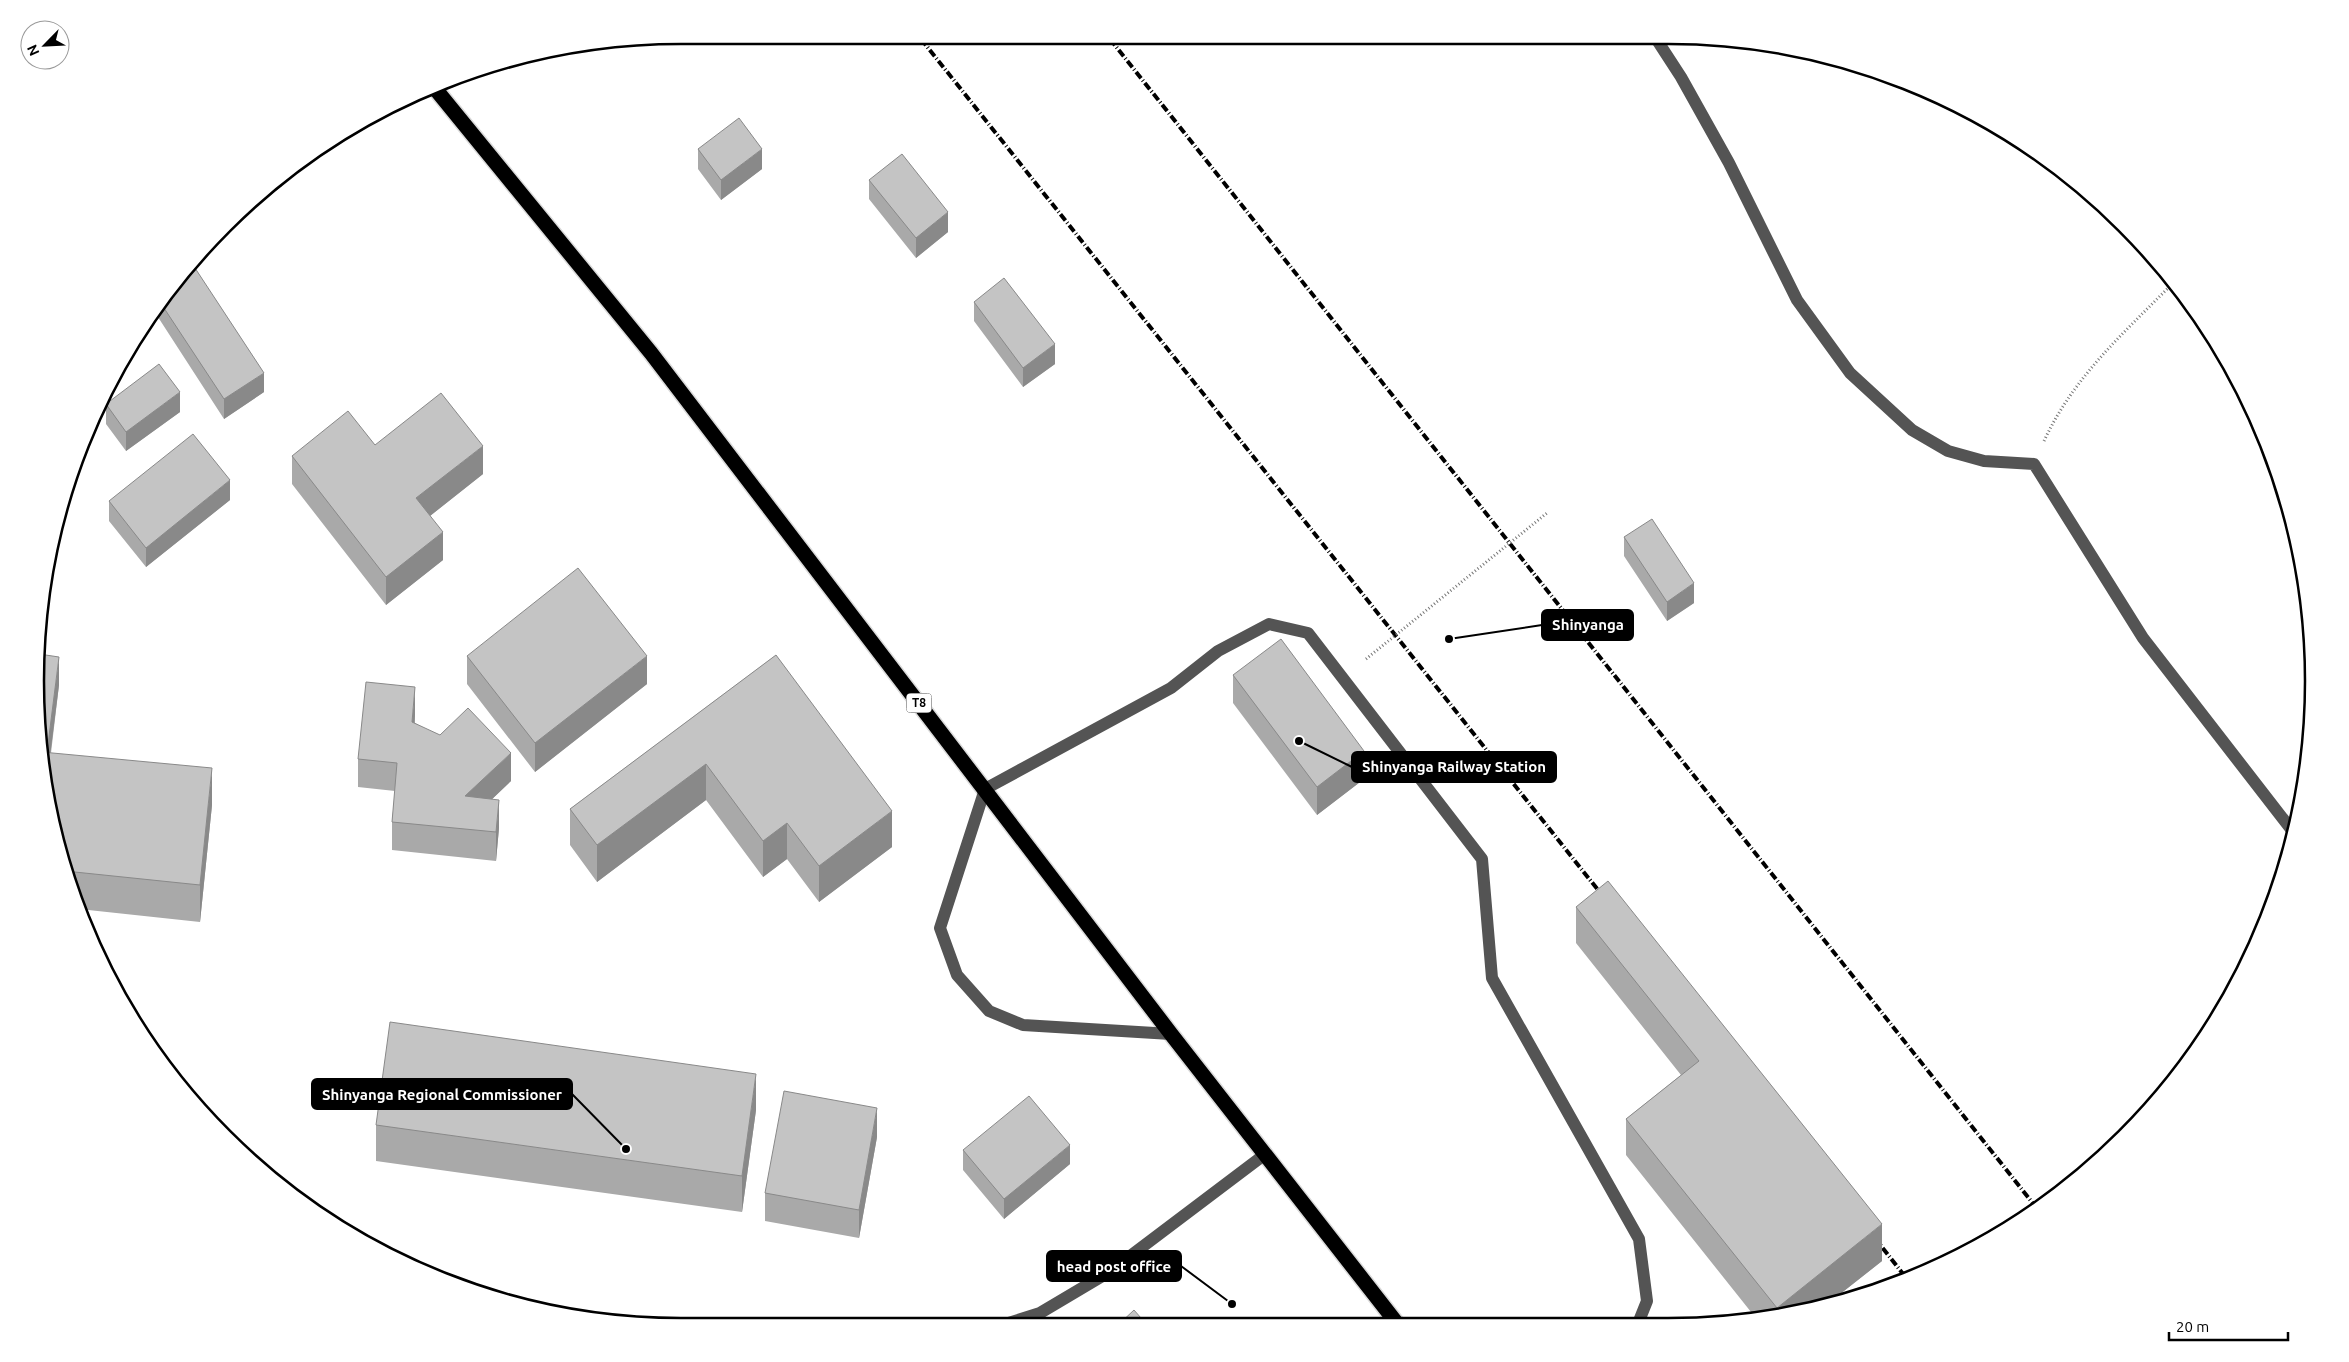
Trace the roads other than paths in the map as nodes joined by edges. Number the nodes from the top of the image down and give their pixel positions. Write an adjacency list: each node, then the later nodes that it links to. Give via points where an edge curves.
1 (1660, 44): 4 (street, via 1729,163 1797,300 1850,373 1912,430 1948,452 1984,460 2034,464 2143,638)
2 (438, 92): 3 (highway, T8, via 651,353)
3 (984, 789): 5 (highway, T8); 5 (street, via 940,928 957,975 988,1011 1023,1025); 9 (street, via 1171,688 1218,650 1269,624 1308,633 1482,859 1492,978 1639,1239 1646,1301)
4 (2288, 826)
5 (1170, 1034): 6 (highway, T8)
6 (1264, 1155): 7 (street, via 1109,1272 1040,1313); 8 (highway, T8)
7 (1024, 1318)
8 (1393, 1318)
9 (1640, 1318)

